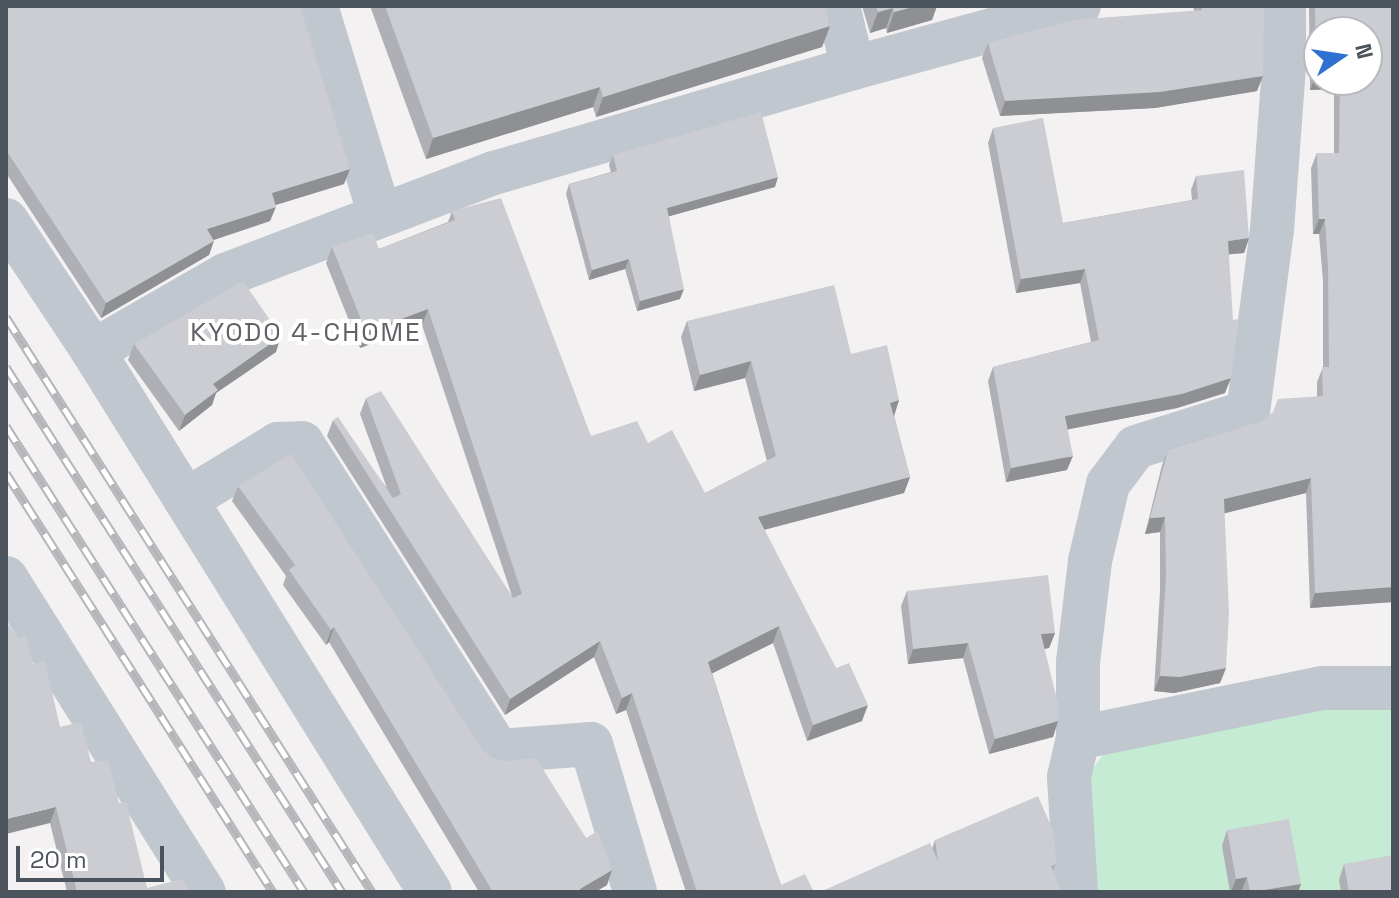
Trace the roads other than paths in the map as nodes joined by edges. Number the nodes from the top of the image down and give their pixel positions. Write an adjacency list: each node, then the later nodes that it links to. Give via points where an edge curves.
1 (316, 6): 6 (street)
2 (838, 6): 5 (street)
3 (1079, 6): 5 (street)
4 (1284, 6): 12 (street, via 1272,230 1248,412 1136,447 1108,484 1090,561 1078,662)
5 (853, 68): 6 (street, via 494,173)
6 (380, 215): 8 (street, via 225,275)
7 (8, 227): 8 (street)
8 (93, 351): 9 (street)
9 (186, 500): 14 (street); 15 (street, via 278,444 302,443 498,751 591,744)
10 (6, 578): 13 (street)
11 (1393, 688): 12 (street, via 1322,688)
12 (1078, 738): 16 (street, via 1069,777)
13 (204, 892)
14 (430, 892)
15 (635, 892)
16 (1076, 892)

